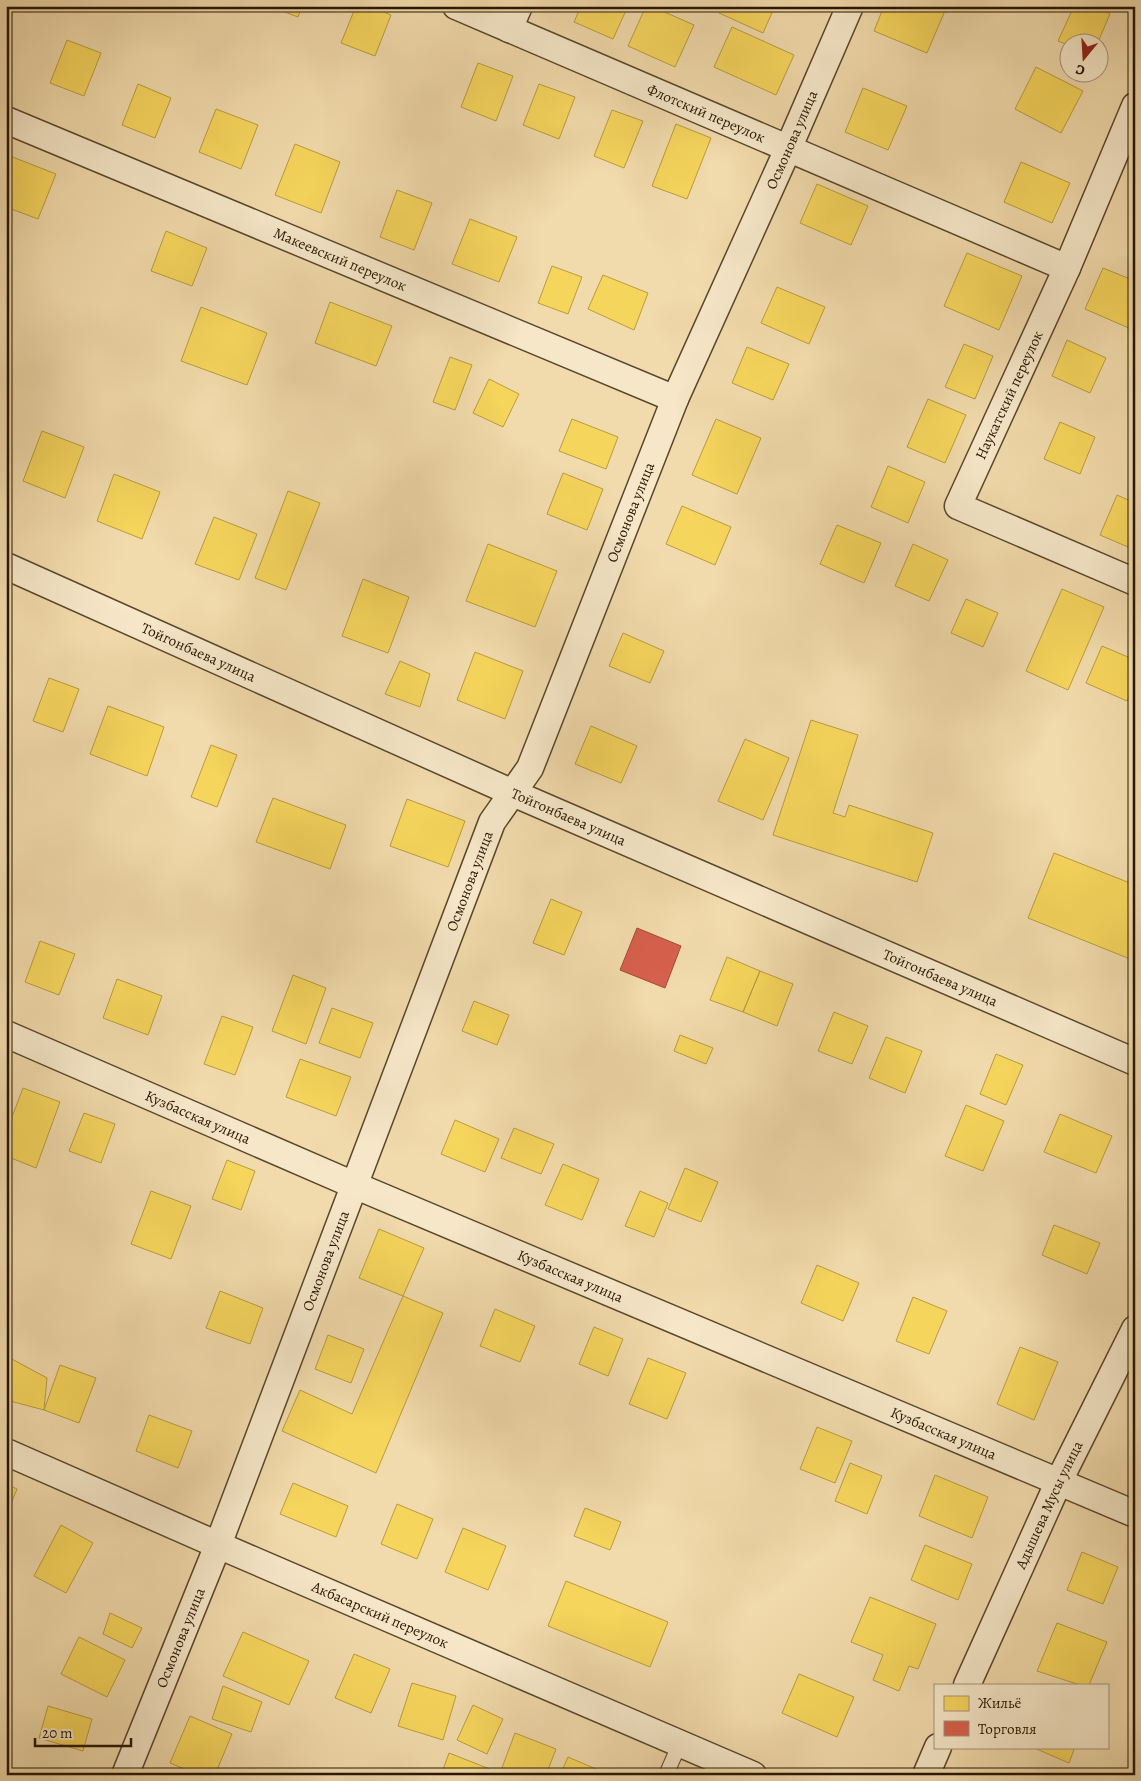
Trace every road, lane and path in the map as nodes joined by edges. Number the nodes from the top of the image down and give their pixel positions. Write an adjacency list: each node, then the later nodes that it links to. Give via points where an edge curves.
1 (456, 6): 3 (street, Флотский переулок)
2 (850, 6): 6 (street, Осмонова улица)
3 (514, 18): 6 (street, Флотский переулок)
4 (1135, 106): 7 (street, Наукатский переулок)
5 (6, 120): 8 (street, Макеевский переулок)
6 (788, 149): 7 (street, Флотский переулок); 8 (street, Осмонова улица)
7 (1067, 268): 10 (street, Наукатский переулок, via 958,506)
8 (675, 399): 11 (street, Осмонова улица, via 530,768)
9 (6, 566): 11 (street, Тойгонбаева улица)
10 (1135, 582)
11 (513, 793): 13 (street, Тойгонбаева улица); 14 (street, Осмонова улица, via 492,822)
12 (6, 1034): 14 (street, Кузбасская улица)
13 (1135, 1062)
14 (354, 1185): 17 (street, Кузбасская улица); 19 (street, Осмонова улица)
15 (1135, 1329): 17 (street, Адышева Мусы улица)
16 (6, 1452): 19 (street, Акбасарский переулок)
17 (1059, 1481): 18 (street, Кузбасская улица); 20 (street, Адышева Мусы улица)
18 (1135, 1514)
19 (218, 1545): 21 (street, Акбасарский переулок); 23 (street, Осмонова улица)
20 (967, 1684)
21 (680, 1743): 24 (lane); 25 (street, Акбасарский переулок)
22 (938, 1748): 26 (street)
23 (125, 1775)
24 (666, 1775)
25 (753, 1775)
26 (926, 1775)

